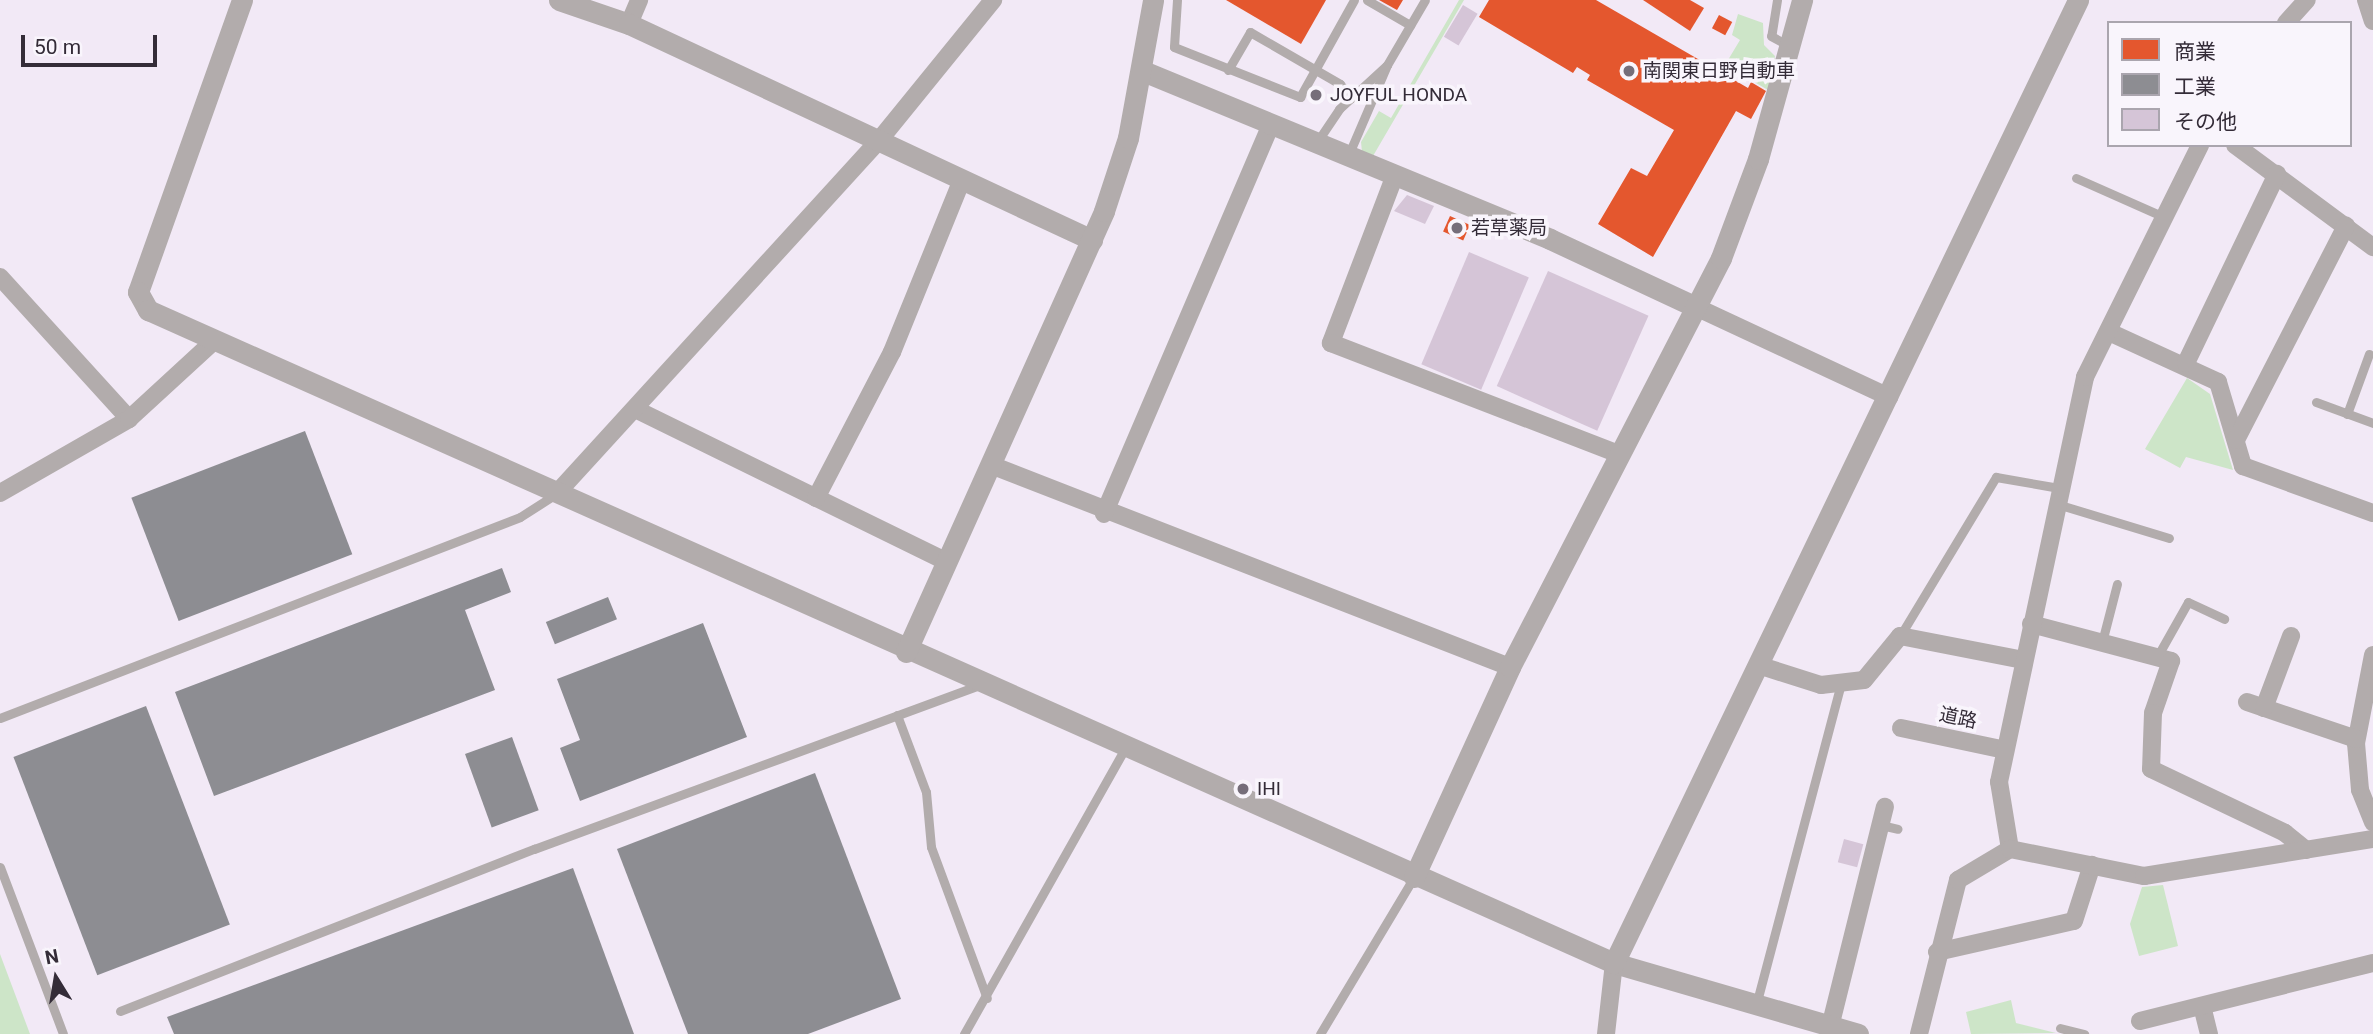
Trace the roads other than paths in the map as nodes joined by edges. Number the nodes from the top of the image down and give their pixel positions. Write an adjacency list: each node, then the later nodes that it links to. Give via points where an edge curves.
1 (242, 0): 42 (street, via 138,292 148,310)
2 (559, 0): 17 (street)
3 (639, 0): 17 (street)
4 (993, 0): 26 (street)
5 (1153, 0): 23 (street)
6 (1177, 0): 21 (lane, via 1174,47)
7 (1354, 0): 22 (lane)
8 (1367, 0): 18 (lane)
9 (1425, 0): 18 (lane)
10 (1777, 0): 19 (lane, via 1771,36)
11 (1802, 0): 19 (street)
12 (2078, 0): 45 (street)
13 (2307, 0): 15 (street)
14 (2366, 0): 16 (street)
15 (2288, 21)
16 (2373, 21)
17 (629, 24): 26 (street)
18 (1410, 25): 20 (lane)
19 (1789, 46): 40 (street, via 1741,208)
20 (1387, 65): 24 (lane); 30 (lane)
21 (1228, 70): 22 (lane, via 1300,97); 22 (lane, via 1250,32)
22 (1316, 70): 24 (lane)
23 (1143, 71): 25 (street); 37 (street, via 1119,169)
24 (1351, 98): 27 (lane)
25 (1271, 124): 27 (street); 59 (street)
26 (881, 138): 34 (street); 47 (street)
27 (1317, 143): 30 (street)
28 (2199, 147): 35 (street)
29 (2238, 147): 31 (street)
30 (1349, 156): 32 (street)
31 (2277, 174): 36 (street); 44 (street)
32 (1395, 175): 40 (street); 52 (street, via 1331,343)
33 (2076, 178): 35 (lane)
34 (962, 180): 37 (street); 57 (street, via 892,352)
35 (2164, 217): 41 (street)
36 (2346, 226): 38 (street); 51 (street)
37 (1092, 240): 53 (street)
38 (2373, 247)
39 (0, 277): 49 (street)
40 (1698, 308): 45 (street); 52 (street)
41 (2109, 332): 44 (street); 56 (street, via 2085,377)
42 (215, 340): 49 (street); 55 (street)
43 (2369, 354): 48 (lane)
44 (2186, 363): 51 (street, via 2218,382)
45 (1889, 397): 72 (street)
46 (2316, 402): 48 (lane)
47 (635, 409): 55 (street); 57 (street)
48 (2347, 414): 50 (lane)
49 (129, 419): 54 (street)
50 (2373, 422)
51 (2236, 440): 58 (street, via 2243,466)
52 (1618, 454): 73 (street)
53 (991, 465): 59 (street); 61 (street)
54 (0, 493)
55 (557, 493): 68 (street); 79 (lane, via 520,517)
56 (2057, 495): 60 (lane); 64 (street); 65 (lane, via 1996,477)
57 (816, 498): 61 (street)
58 (2373, 513)
59 (1104, 514): 73 (street)
60 (2168, 538)
61 (947, 562): 68 (street)
62 (2117, 584): 67 (lane)
63 (2224, 619): 70 (lane, via 2188,602)
64 (2031, 624): 67 (street); 71 (street)
65 (1900, 636): 71 (street); 74 (street, via 1871,677)
66 (2291, 636): 77 (street)
67 (2102, 642): 70 (street)
68 (906, 652): 75 (street)
69 (2373, 655): 81 (street)
70 (2157, 657): 88 (street, via 2171,661 2154,713 2151,769 2285,833)
71 (2023, 660): 83 (street)
72 (1758, 665): 74 (street, via 1821,685); 93 (street)
73 (1510, 667): 91 (street)
74 (1840, 684): 97 (lane)
75 (979, 685): 78 (lane); 82 (street)
76 (2247, 702): 77 (street)
77 (2264, 708): 81 (street)
78 (897, 715): 95 (lane, via 926,792 931,847); 98 (lane)
79 (0, 718)
80 (1901, 728): 83 (street, 道路)
81 (2356, 740): 85 (street, via 2360,790)
82 (1125, 748): 91 (street); 95 (lane)
83 (2005, 750): 87 (street, via 1999,782)
84 (1885, 807): 99 (street, via 1889,827)
85 (2373, 823)
86 (2373, 839): 88 (street)
87 (2010, 849): 89 (street); 92 (street, via 1958,880)
88 (2306, 850): 89 (street, via 2144,876)
89 (2092, 865): 92 (street, via 2074,921)
90 (0, 867): 102 (lane)
91 (1414, 877): 93 (street); 104 (lane)
92 (1937, 952): 107 (street)
93 (1614, 963): 97 (street); 105 (street)
94 (2373, 963): 96 (street)
95 (987, 998): 103 (lane)
96 (2202, 1006): 100 (street); 109 (street)
97 (1756, 1007): 99 (street)
98 (120, 1011)
99 (1830, 1027): 106 (street)
100 (2137, 1027)
101 (2060, 1028): 108 (lane)
102 (63, 1034)
103 (964, 1034)
104 (1320, 1034)
105 (1606, 1034)
106 (1858, 1034)
107 (1919, 1034)
108 (2084, 1034)
109 (2209, 1034)

